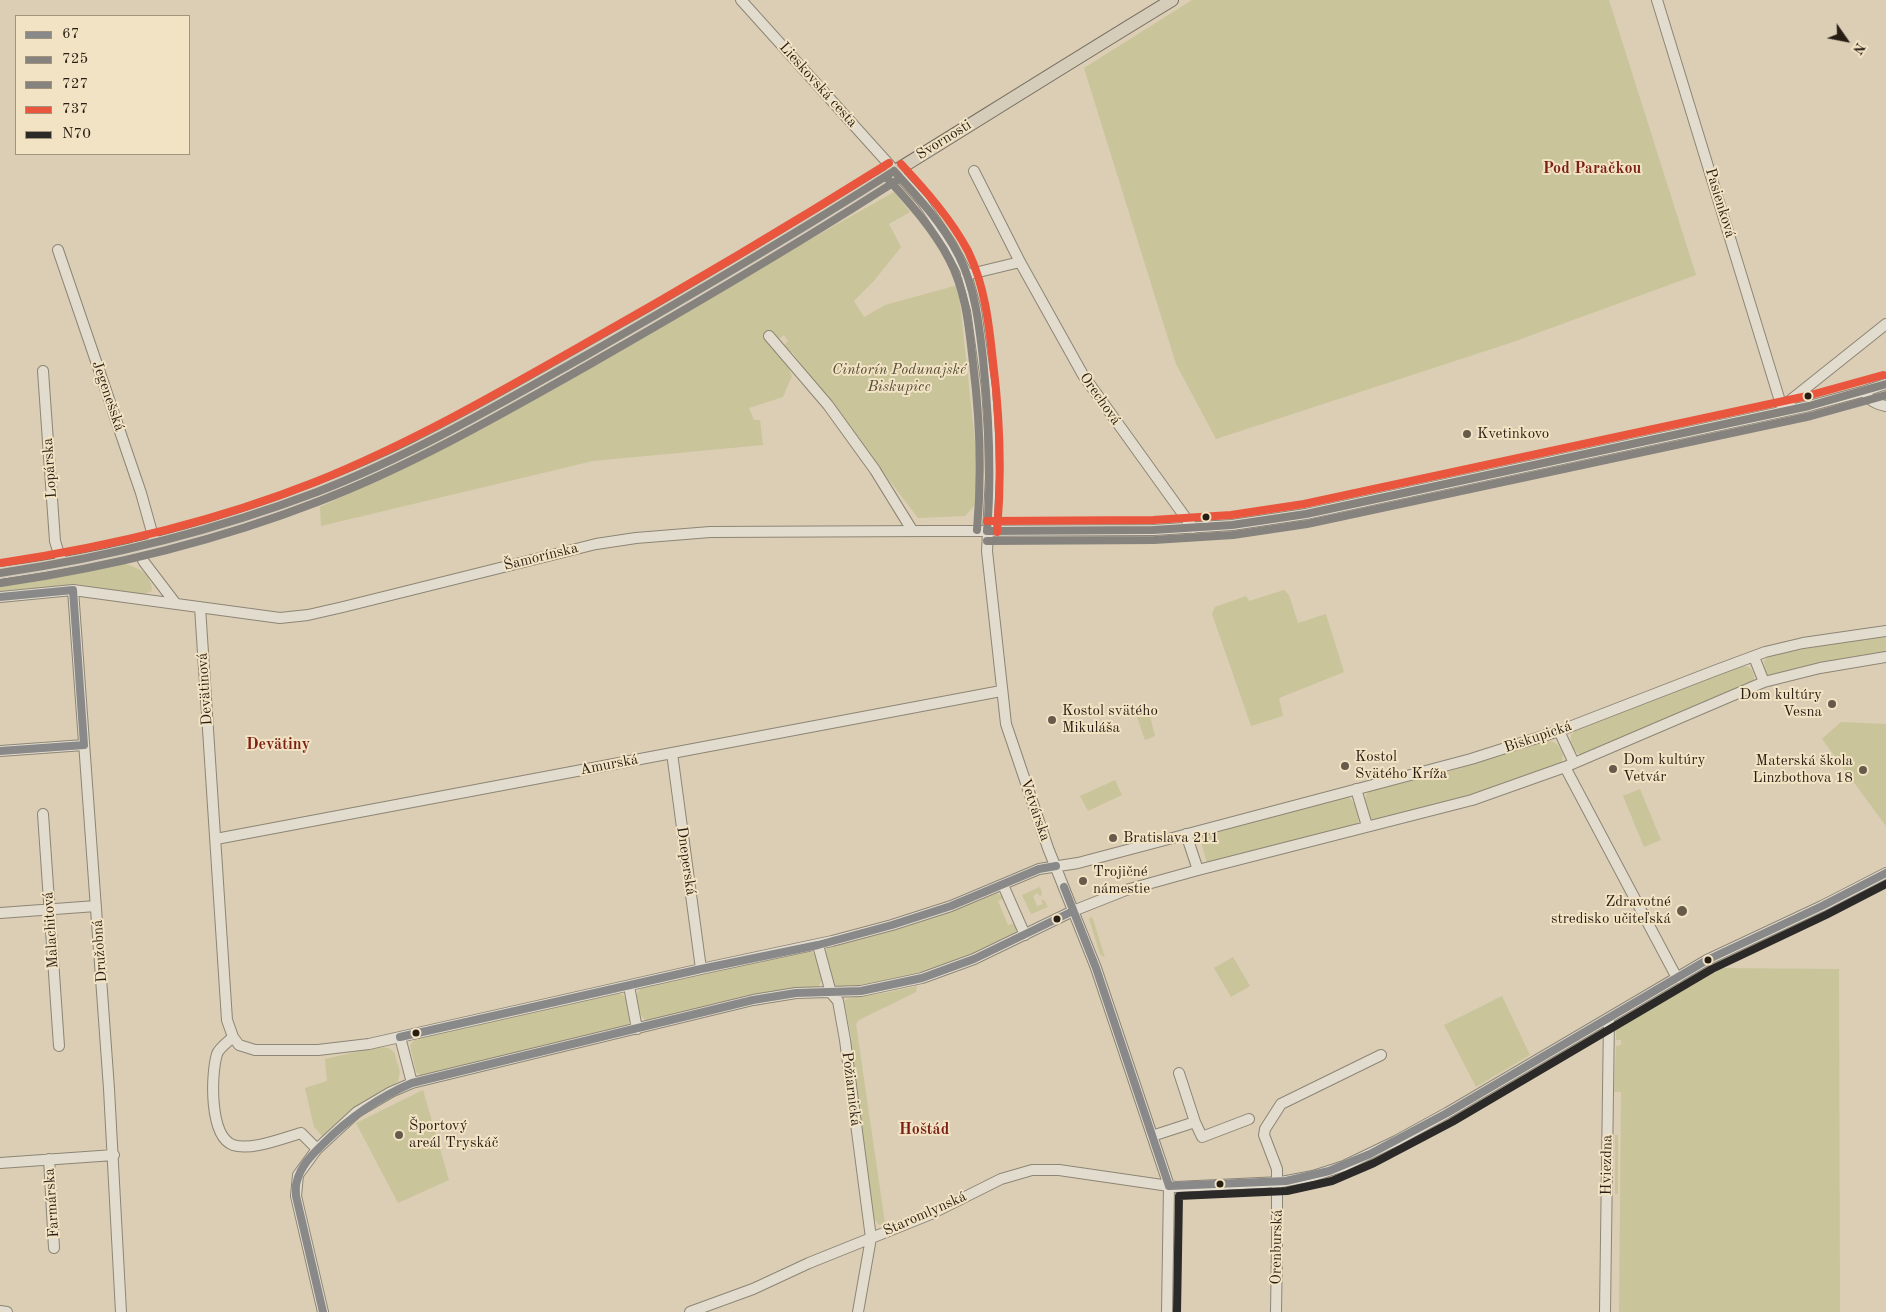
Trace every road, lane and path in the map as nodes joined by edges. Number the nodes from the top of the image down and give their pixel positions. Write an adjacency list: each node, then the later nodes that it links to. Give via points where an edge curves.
1 (741, 0): 4 (street, Lieskovská cesta)
2 (1172, 0): 4 (main road, Svornosti)
3 (1657, 0): 15 (street, Pasienková)
4 (894, 170): 8 (street, Lieskovská cesta, via 932,215); 19 (main road, Svornosti, via 769,250 416,448 269,509)
5 (974, 171): 7 (street, Orechová)
6 (58, 250): 19 (street, Jegenešská)
7 (1020, 262): 8 (street); 16 (street, Orechová, via 1086,380)
8 (966, 275): 18 (street, Vetvárska, via 979,328 988,406 991,477)
9 (1886, 324): 15 (street)
10 (769, 336): 17 (street, via 833,412 875,470)
11 (43, 371): 21 (street, Lopárska, via 55,541)
12 (1886, 384): 13 (street, Šamorínska)
13 (1866, 391): 14 (street, via 1872,401); 15 (street, Šamorínska)
14 (1886, 406)
15 (1783, 409): 16 (street, Šamorínska, via 1306,514)
16 (1193, 528): 18 (street, Šamorínska)
17 (912, 530): 18 (street, Šamorínska); 26 (street, Šamorínska, via 710,532 636,538 596,544 308,615 280,618)
18 (988, 531): 31 (street, Vetvárska, via 989,583)
19 (155, 543): 20 (main road, Svornosti)
20 (136, 547): 21 (main road, Svornosti); 25 (street)
21 (62, 564): 22 (main road, Svornosti)
22 (0, 573)
23 (73, 590): 24 (street, Šamorínska); 25 (street, Šamorínska); 33 (street, Družobná)
24 (0, 597)
25 (176, 604): 26 (street, Šamorínska)
26 (200, 607): 41 (street, Devätinová)
27 (1886, 631): 28 (street, Biskupická, via 1803,643)
28 (1754, 657): 30 (street); 32 (street, Biskupická)
29 (1886, 657): 30 (street)
30 (1764, 682): 36 (street)
31 (1002, 691): 35 (street, Amurská); 42 (street, Vetvárska, via 1008,733)
32 (1559, 731): 36 (street); 37 (street, Biskupická, via 1471,759)
33 (84, 745): 34 (street); 46 (street, Družobná)
34 (0, 751)
35 (672, 753): 41 (street, Amurská); 52 (street, Dneperská)
36 (1570, 765): 39 (street, via 1472,800); 53 (street)
37 (1356, 789): 39 (street); 40 (street, Biskupická)
38 (43, 814): 47 (street, Malachitová)
39 (1367, 826): 43 (street)
40 (1186, 834): 42 (street); 43 (street)
41 (216, 839): 59 (street, Devätinová, via 227,1020)
42 (1056, 866): 45 (street, via 1039,869); 48 (street, Vetvárska)
43 (1198, 870): 48 (street, via 1126,890)
44 (1886, 873): 53 (street, Staromlynská, via 1707,960)
45 (1004, 885): 50 (street); 51 (street, via 951,906)
46 (96, 906): 47 (street); 68 (street, Družobná)
47 (50, 909): 49 (street); 60 (street, Malachitová)
48 (1073, 911): 50 (street); 66 (street, Vetvárska, via 1096,968)
49 (0, 913)
50 (1025, 935): 55 (street, via 962,965 922,978 874,989)
51 (818, 945): 52 (street); 55 (street, Požiarnická)
52 (701, 969): 54 (street)
53 (1677, 978): 56 (street, Staromlynská)
54 (628, 986): 57 (street); 58 (street)
55 (831, 993): 57 (street, via 796,993 753,1000); 73 (street, Požiarnická, via 838,1001 845,1040)
56 (1609, 1018): 71 (street, Staromlynská, via 1370,1154 1313,1176); 83 (street, Hviezdna)
57 (637, 1029): 63 (street)
58 (400, 1037): 59 (street, via 318,1050 255,1050 239,1045); 63 (street)
59 (232, 1038): 67 (street, via 218,1052 214,1079 218,1126 227,1141 240,1146 257,1145 301,1134)
60 (59, 1046)
61 (1381, 1056): 71 (street, Orenburská, via 1279,1106 1264,1132 1277,1169)
62 (1179, 1073): 65 (street)
63 (412, 1083): 67 (street, via 357,1112)
64 (1249, 1120): 65 (street, via 1202,1137)
65 (1195, 1122): 66 (street)
66 (1152, 1136): 72 (street, Vetvárska)
67 (318, 1150): 78 (street, via 298,1176 296,1196)
68 (114, 1155): 69 (street, Farmárska); 77 (street, Družobná)
69 (49, 1159): 70 (street, Farmárska); 74 (street, Farmárska)
70 (0, 1163)
71 (1277, 1182): 72 (street, Staromlynská); 82 (street, Orenburská)
72 (1169, 1186): 73 (street, Staromlynská, via 1058,1170 1032,1170 1001,1179 931,1214); 81 (street, Vetvárska)
73 (871, 1238): 79 (street, Staromlynská, via 753,1289); 80 (street, Požiarnická)
74 (54, 1248)
75 (0, 1311): 76 (street)
76 (5, 1312)
77 (121, 1312)
78 (323, 1312)
79 (690, 1312)
80 (858, 1312)
81 (1167, 1312)
82 (1276, 1312)
83 (1605, 1312)

